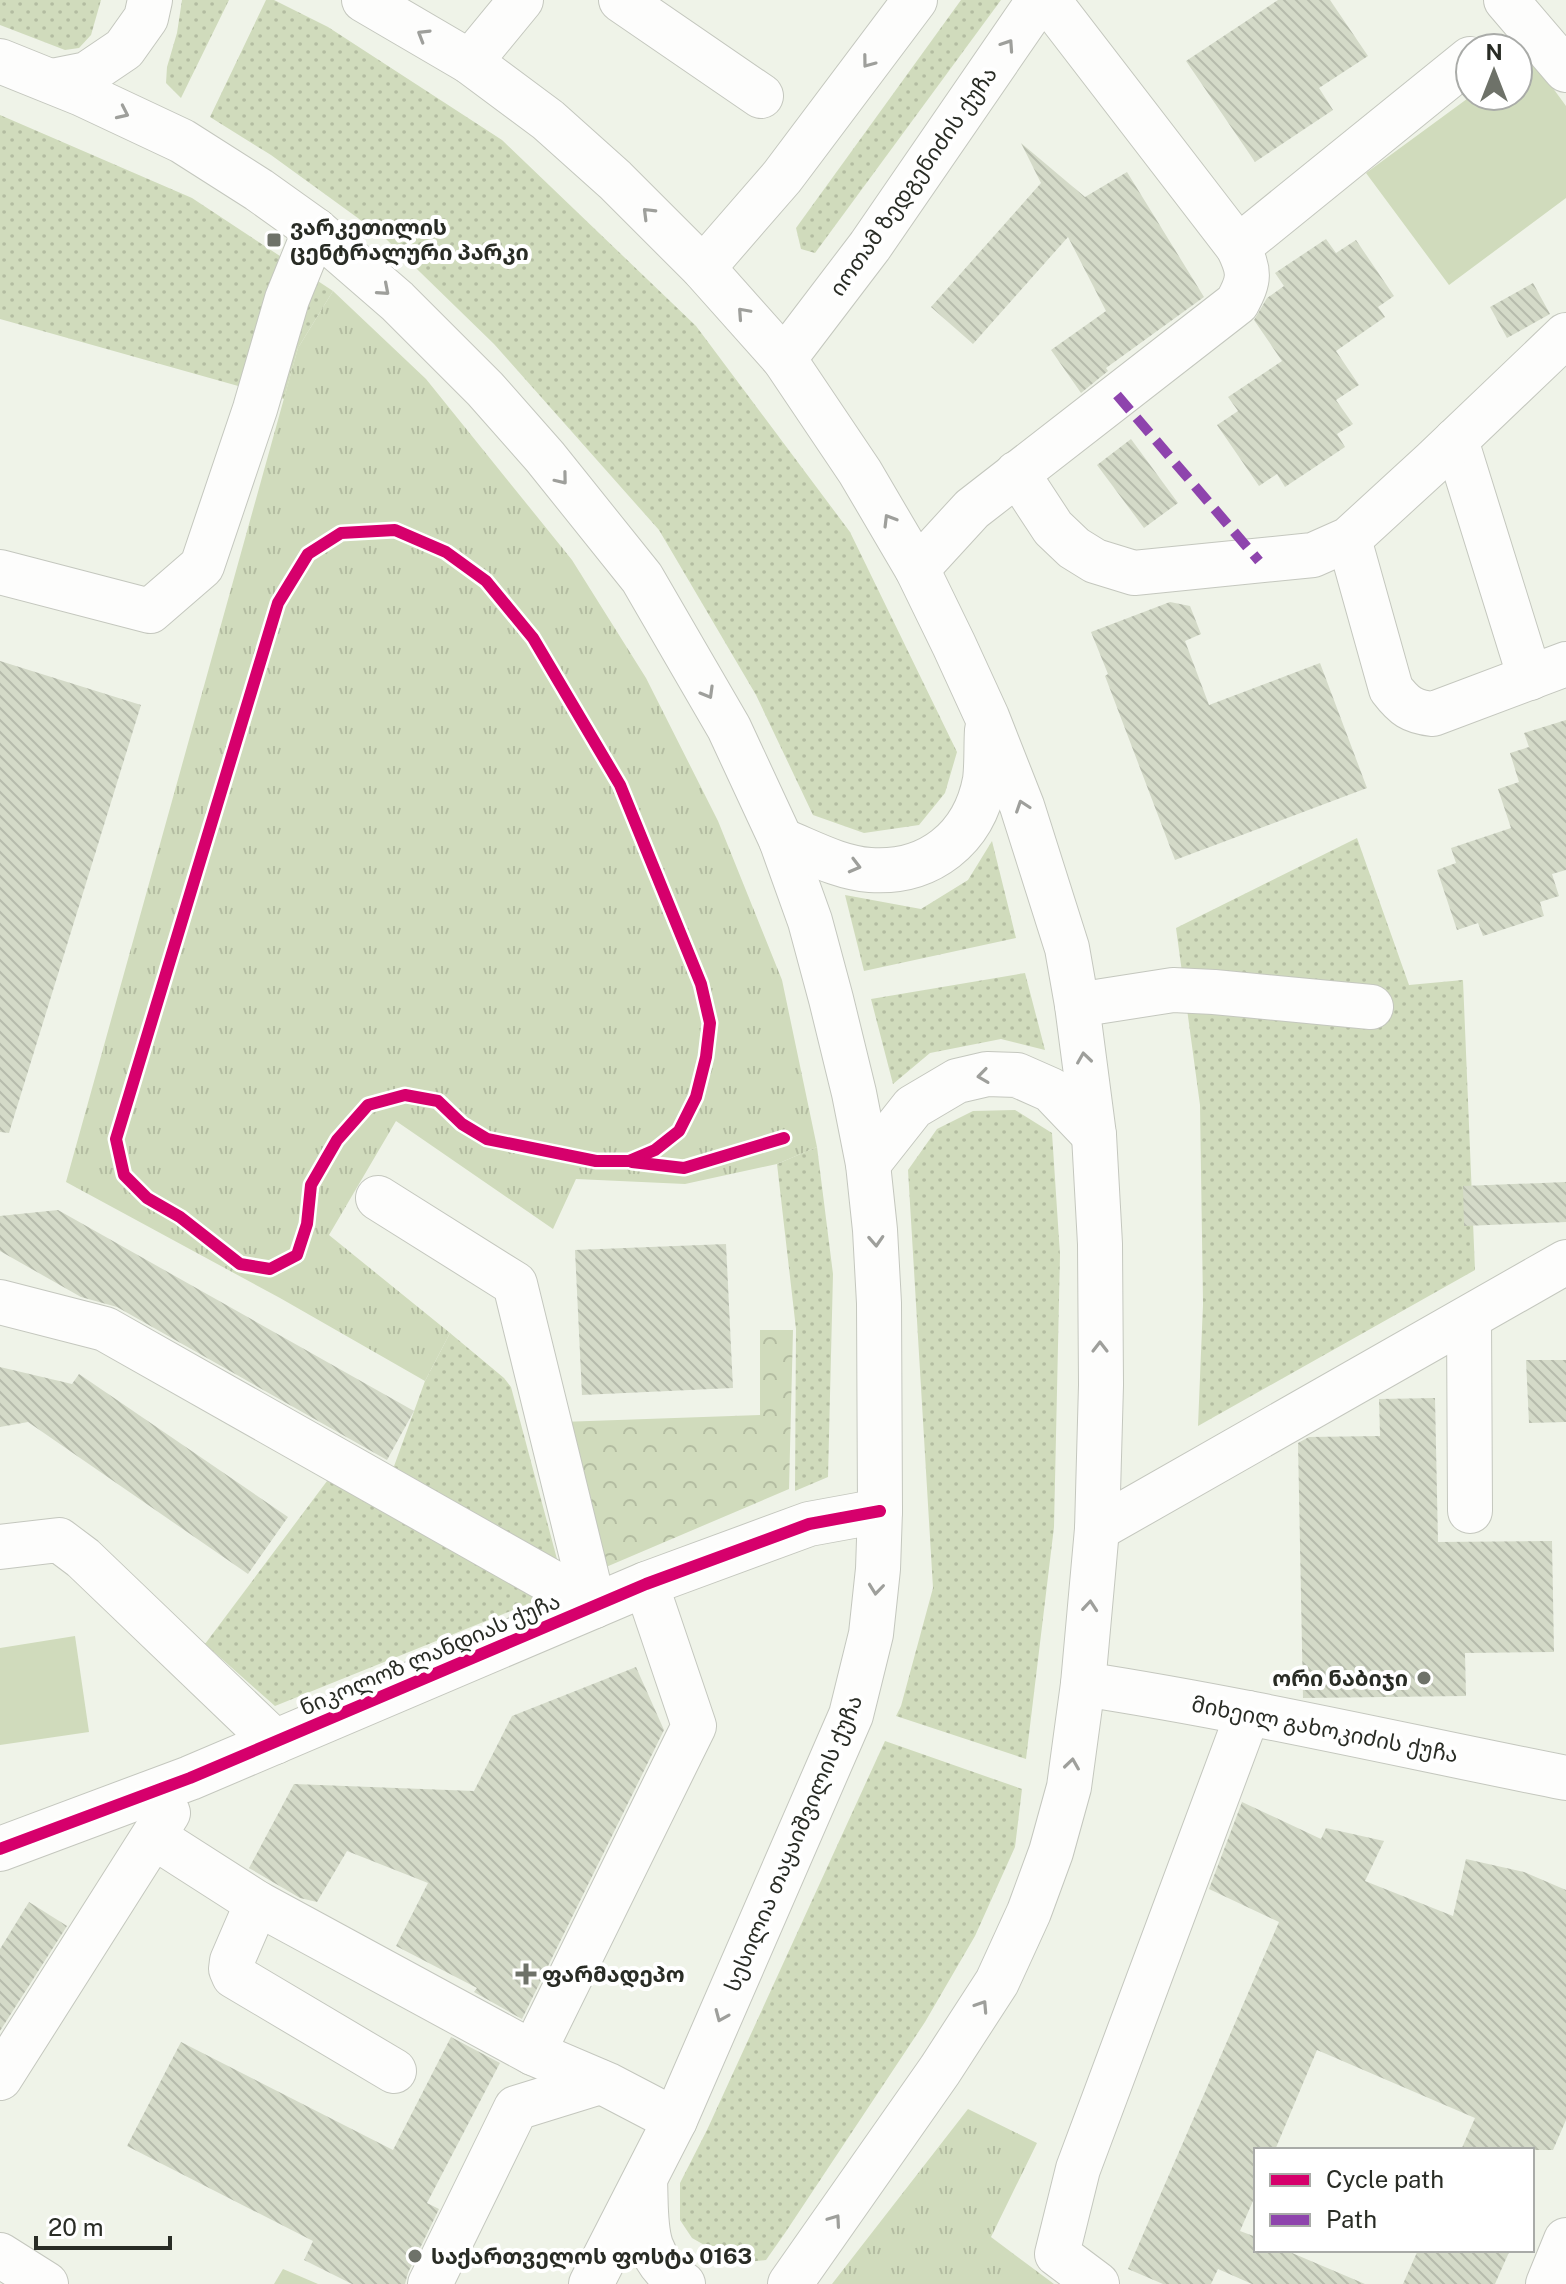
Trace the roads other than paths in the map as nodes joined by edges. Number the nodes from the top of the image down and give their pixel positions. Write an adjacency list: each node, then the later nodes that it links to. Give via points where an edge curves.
1 (150, 0): 14 (main road, via 146,18 124,49 87,74)
2 (364, 0): 11 (main road, one-way to 2)
3 (521, 0): 11 (main road)
4 (621, 0): 15 (main road)
5 (915, 0): 18 (main road, one-way to 18, via 782,177)
6 (1039, 0): 20 (main road, იოთამ ზედგენიძის ქუჩა, one-way to 6, via 870,246)
7 (1048, 0): 17 (main road)
8 (1514, 9): 9 (main road); 12 (main road)
9 (1496, 32)
10 (0, 61): 14 (main road, სესილია თაყაიშვილის ქუჩა)
11 (470, 62): 18 (main road, one-way to 11, via 548,120)
12 (1566, 70)
13 (1454, 72): 17 (main road)
14 (52, 81): 16 (main road, სესილია თაყაიშვილის ქუჩა, one-way to 16, via 182,141)
15 (761, 96)
16 (315, 230): 25 (main road, via 287,299 202,566 150,611); 28 (main road, სესილია თაყაიშვილის ქუჩა, one-way to 28, via 397,301 485,389 642,578 729,728)
17 (1238, 247): 22 (main road, via 1247,267 1247,284 1237,303)
18 (703, 268): 20 (main road, one-way to 18)
19 (1566, 335): 21 (main road)
20 (784, 359): 24 (main road, one-way to 20)
21 (1456, 440): 23 (main road); 26 (main road)
22 (1017, 473): 23 (main road, via 1053,528 1074,548 1134,573 1313,555); 24 (main road, via 972,509)
23 (1349, 539): 26 (main road, via 1391,689 1403,704 1433,714)
24 (917, 569): 27 (main road)
25 (0, 572)
26 (1548, 671)
27 (987, 717): 28 (main road, one-way to 27, via 868,870 929,861 972,818 985,780); 29 (main road, one-way to 27, via 1063,934)
28 (781, 840): 32 (main road, სესილია თაყაიშვილის ქუჩა, via 810,921)
29 (1077, 1005): 30 (main road, via 1173,990); 31 (main road, one-way to 29)
30 (1371, 1007)
31 (1094, 1135): 32 (main road, one-way to 32, via 1051,1090 1017,1075 987,1074 957,1081 913,1107); 39 (main road, one-way to 31, via 1101,1385)
32 (868, 1164): 37 (main road, სესილია თაყაიშვილის ქუჩა, one-way to 37, via 879,1303)
33 (378, 1198): 42 (main road, via 515,1284)
34 (1566, 1262): 36 (main road)
35 (0, 1302): 42 (main road, via 105,1329)
36 (1469, 1318): 38 (main road); 39 (main road)
37 (880, 1511): 41 (main road, ნიკოლოზ ლანდიას ქუჩა, via 809,1524); 55 (main road, სესილია თაყაიშვილის ქუჩა, one-way to 55, via 871,1634 851,1715)
38 (1470, 1511)
39 (1097, 1529): 43 (main road, one-way to 39)
40 (0, 1547): 45 (main road, via 59,1540)
41 (646, 1584): 42 (main road, ნიკოლოზ ლანდიას ქუჩა); 51 (main road, via 694,1726)
42 (594, 1606): 45 (main road, ნიკოლოზ ლანდიას ქუჩა)
43 (1083, 1684): 44 (main road, მიხეილ გახოკიძის ქუჩა); 63 (main road, one-way to 43, via 997,1982 1051,1852 1069,1787)
44 (1248, 1713): 47 (main road, მიხეილ გახოკიძის ქუჩა); 64 (main road, via 1078,2169 1057,2254)
45 (275, 1742): 46 (main road, ნიკოლოზ ლანდიას ქუჩა)
46 (190, 1778): 48 (main road); 49 (main road, ნიკოლოზ ლანდიას ქუჩა)
47 (1566, 1778)
48 (154, 1837): 50 (main road); 53 (main road)
49 (0, 1849)
50 (257, 1903): 51 (main road); 52 (main road, via 232,1961 234,1976)
51 (533, 2053): 54 (main road)
52 (394, 2071)
53 (0, 2078)
54 (600, 2082): 55 (main road); 60 (main road, via 516,2108)
55 (675, 2120): 56 (main road, სესილია თაყაიშვილის ქუჩა)
56 (645, 2180): 61 (main road, სესილია თაყაიშვილის ქუჩა); 62 (main road, via 647,2234 657,2261)
57 (1566, 2240): 65 (main road)
58 (0, 2255): 59 (main road)
59 (46, 2284)
60 (430, 2284)
61 (591, 2284)
62 (683, 2284)
63 (790, 2284)
64 (1097, 2284)
65 (1548, 2284)

